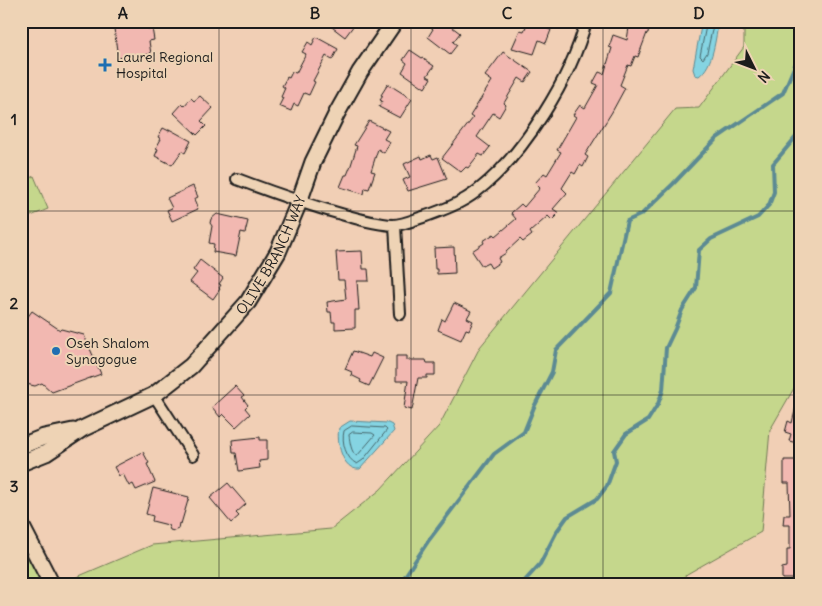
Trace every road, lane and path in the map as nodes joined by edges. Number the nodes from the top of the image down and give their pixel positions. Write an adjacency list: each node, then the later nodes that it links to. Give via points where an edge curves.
1 (395, 21): 4 (street, OLIVE BRANCH WAY, via 337,113 313,162)
2 (586, 21): 5 (street, via 560,89 503,169 476,192 446,209)
3 (236, 179): 4 (street)
4 (299, 202): 5 (street, via 368,222); 7 (street, OLIVE BRANCH WAY, via 278,252 248,302 191,366)
5 (395, 225): 6 (street)
6 (400, 314)
7 (154, 395): 8 (street, OLIVE BRANCH WAY); 10 (street)
8 (82, 429): 9 (street, OLIVE BRANCH WAY); 11 (street, OLIVE BRANCH WAY, via 46,453)
9 (21, 446)
10 (193, 455)
11 (21, 464)
12 (21, 525): 13 (street)
13 (52, 585)

